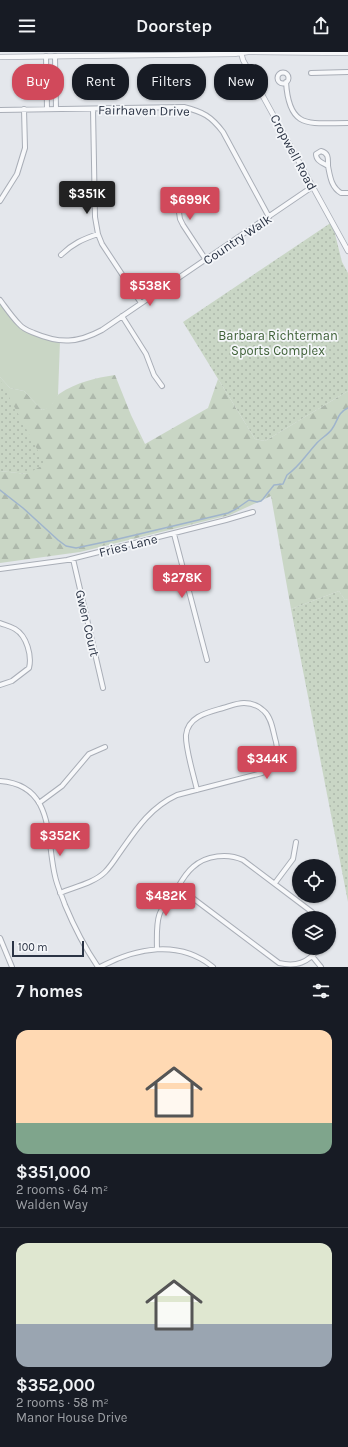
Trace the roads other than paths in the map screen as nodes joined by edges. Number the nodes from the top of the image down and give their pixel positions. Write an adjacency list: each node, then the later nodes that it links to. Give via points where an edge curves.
1 (241, 53): 2 (street); 5 (street); 19 (street, Cropwell Road)
2 (348, 53)
3 (39, 54): 6 (street); 8 (street)
4 (122, 54): 5 (street); 7 (street)
5 (129, 54)
6 (46, 56): 7 (street); 13 (street)
7 (55, 56): 14 (street)
8 (0, 57)
9 (348, 72): 10 (street)
10 (311, 73)
11 (286, 82): 17 (street, via 288,103 300,120 307,123)
12 (24, 109): 13 (street); 16 (street); 22 (street, via 25,148 17,174)
13 (47, 109): 14 (street)
14 (56, 109): 15 (street, Fairhaven Drive)
15 (93, 109): 23 (street, Fairhaven Drive, via 184,108 204,113 223,132); 24 (street, via 95,217)
16 (0, 110)
17 (348, 123)
18 (328, 166): 21 (street, via 335,188 341,193)
19 (312, 187): 23 (street, Country Walk); 26 (street, Cropwell Road)
20 (169, 192): 29 (street, via 177,199 180,219)
21 (348, 193)
22 (0, 201)
23 (269, 217): 29 (street, Country Walk)
24 (98, 234): 28 (street, via 72,245); 31 (street)
25 (348, 238): 26 (street)
26 (343, 241): 27 (street, Cropwell Road)
27 (347, 248)
28 (61, 256)
29 (206, 260): 31 (street, Country Walk)
30 (0, 300): 32 (street, Country Walk, via 19,325 45,338 60,341 72,341 92,335)
31 (141, 304): 32 (street, Country Walk)
32 (122, 316): 33 (street)
33 (162, 386)
34 (253, 512): 35 (street, Fries Lane)
35 (174, 534): 36 (street, Fries Lane); 39 (street)
36 (73, 558): 37 (street, Fries Lane); 41 (street, Gwen Court)
37 (0, 569)
38 (0, 623): 40 (street, via 16,629 29,649 31,660 29,668 12,681)
39 (207, 660)
40 (0, 685)
41 (104, 688)
42 (105, 747): 45 (street, via 89,754 62,786)
43 (0, 781): 45 (street, via 12,783 26,790 33,794)
44 (197, 790): 44 (street, via 262,773 271,766 277,747 270,720 263,710 245,703 203,714 192,722 186,735); 49 (street, via 162,803 151,812 100,876)
45 (39, 803): 49 (street, via 48,830 54,876)
46 (296, 842): 47 (street, via 293,860)
47 (275, 883): 48 (street, via 243,860 235,856 226,856 208,858 198,863); 50 (street)
48 (178, 887): 52 (street, via 158,915); 53 (street, via 279,963 304,963)
49 (60, 893): 55 (street, via 77,934)
50 (311, 911)
51 (0, 938): 54 (street)
52 (156, 949): 55 (street, via 124,956); 56 (street, via 186,952)
53 (312, 956): 57 (street)
54 (10, 966)
55 (99, 967)
56 (213, 967)
57 (321, 967)

